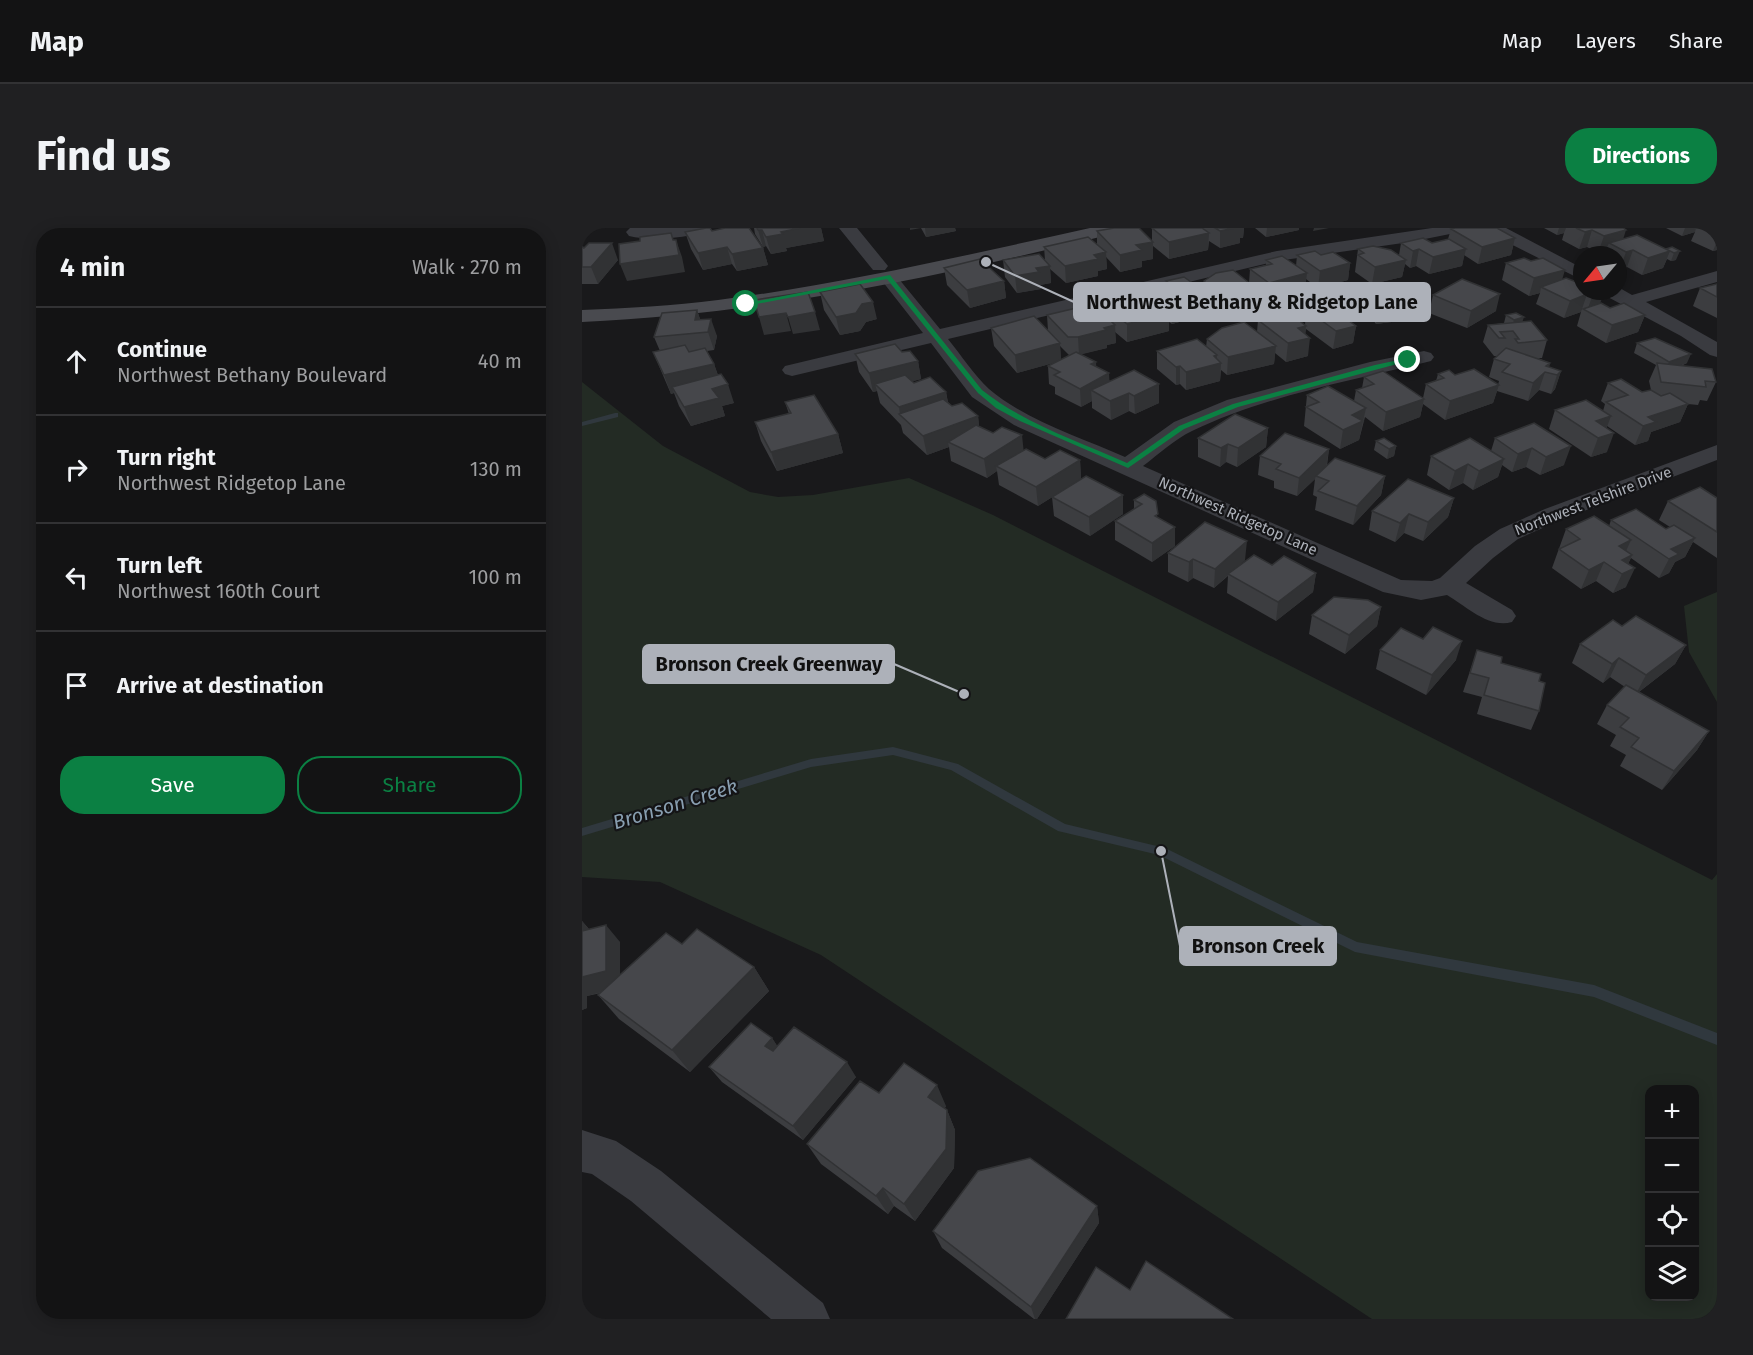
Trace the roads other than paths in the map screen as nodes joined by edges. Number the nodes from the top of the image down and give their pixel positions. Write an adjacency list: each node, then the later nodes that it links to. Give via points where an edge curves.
1 (702, 228): 7 (street)
2 (848, 228): 9 (street, Northwest Ridgetop Lane)
3 (1055, 228): 9 (main road)
4 (1114, 228): 9 (main road)
5 (1454, 228): 15 (street, via 1392,242 1277,256)
6 (1493, 228): 8 (street)
7 (635, 232)
8 (1573, 270)
9 (884, 271): 12 (main road, via 724,294); 14 (main road, via 805,294 726,307); 15 (street, Northwest Ridgetop Lane)
10 (1717, 276): 13 (street)
11 (1627, 299): 13 (street)
12 (582, 301)
13 (1630, 301): 16 (street)
14 (582, 316)
15 (937, 337): 18 (street); 20 (street, Northwest Ridgetop Lane, via 980,392 998,406)
16 (1717, 351)
17 (1424, 357): 20 (street, via 1235,405 1182,427)
18 (792, 370)
19 (1717, 452): 21 (street, Northwest Telshire Drive, via 1509,534)
20 (1128, 466): 21 (street, Northwest Ridgetop Lane, via 1392,586 1424,592)
21 (1449, 584): 22 (street)
22 (1502, 616)
23 (582, 1151): 24 (street, via 601,1156 646,1186)
24 (807, 1319)

